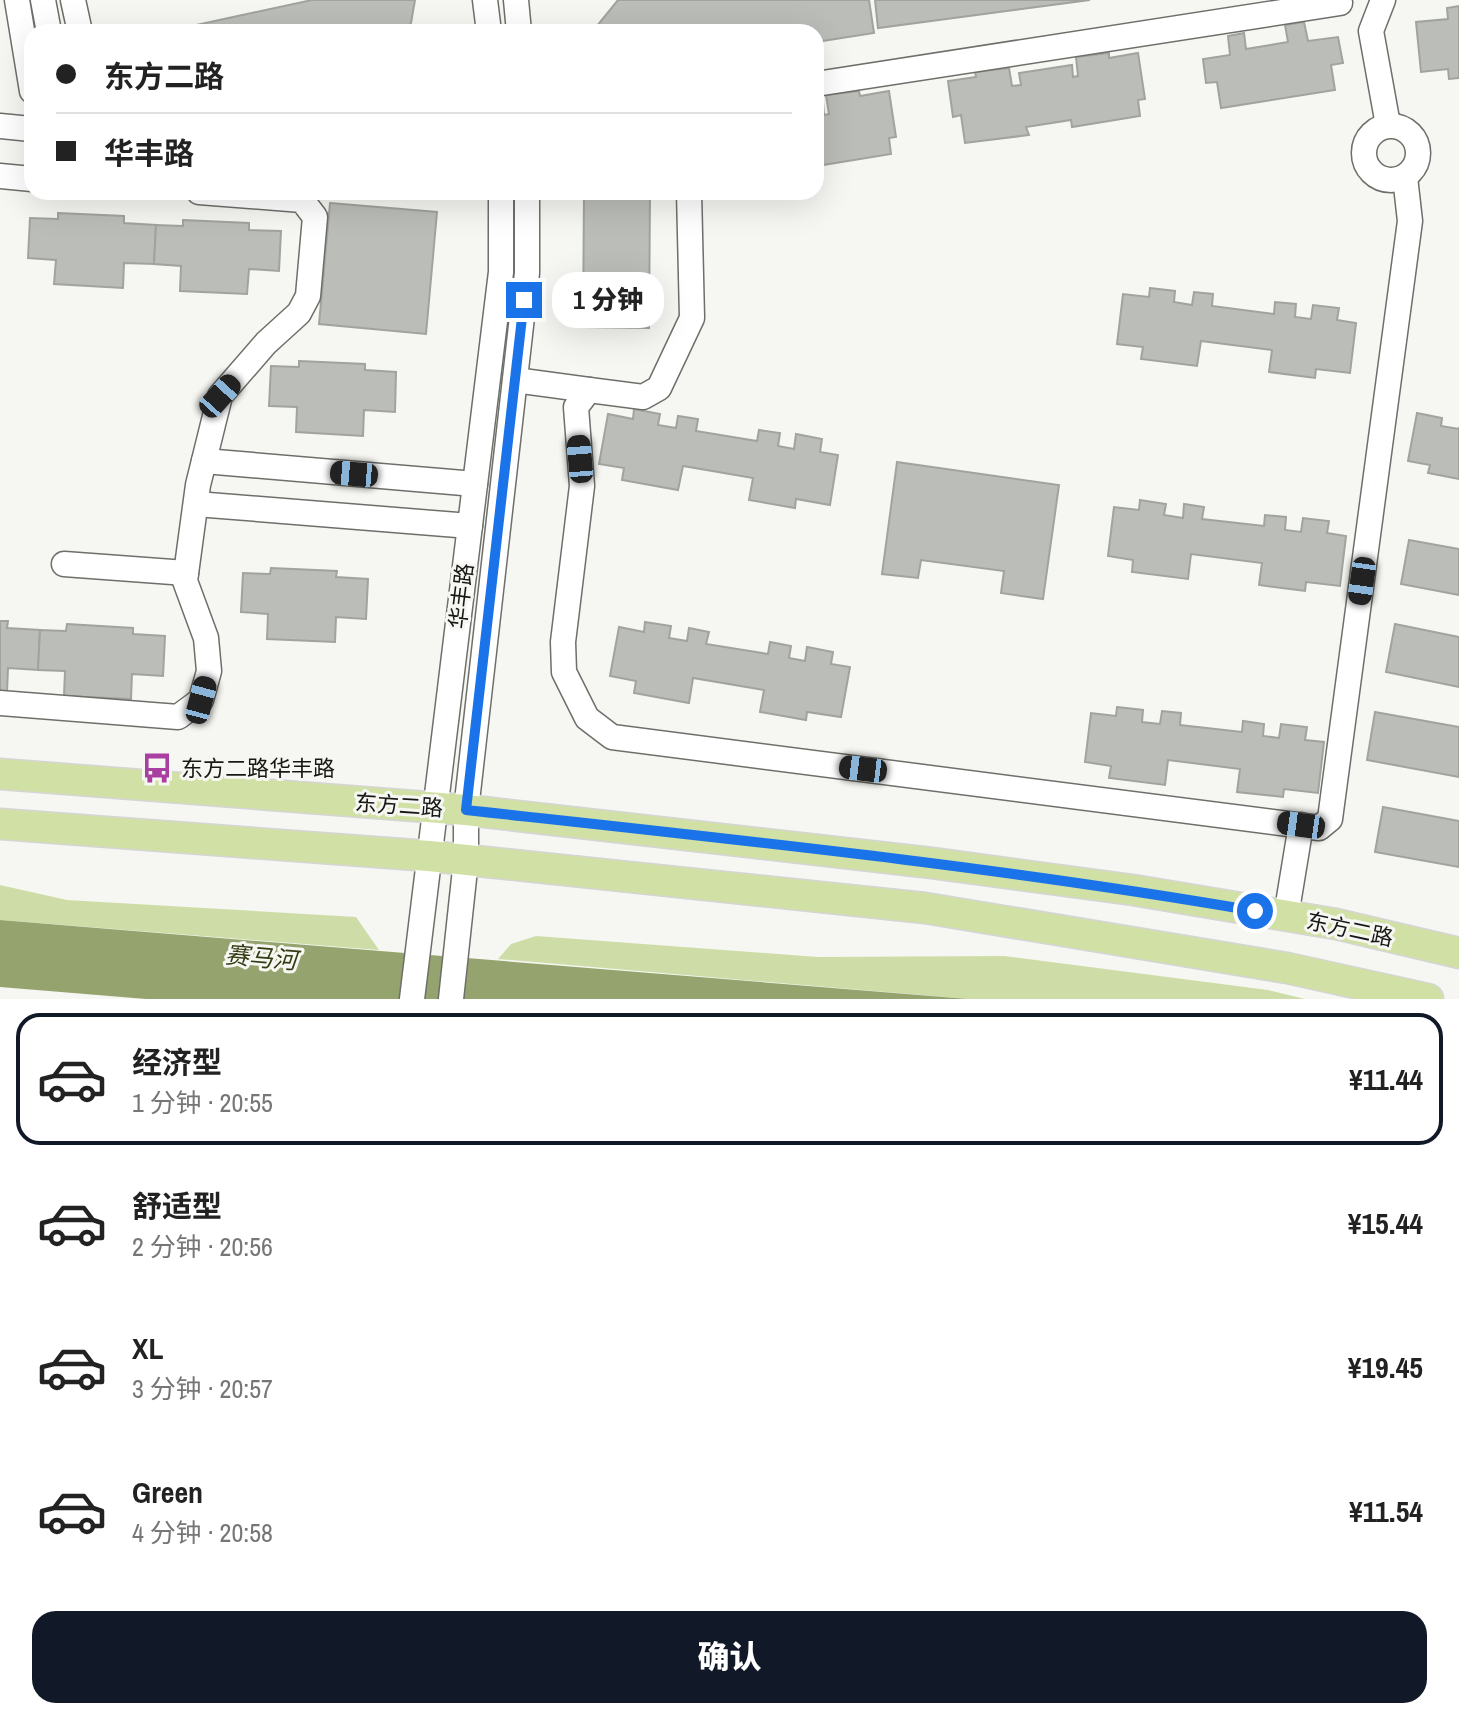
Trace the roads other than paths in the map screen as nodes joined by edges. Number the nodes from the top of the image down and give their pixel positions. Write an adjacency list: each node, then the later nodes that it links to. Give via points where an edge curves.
1 (17, 0): 13 (street)
2 (43, 0): 8 (street)
3 (73, 0): 9 (street)
4 (485, 0): 10 (street)
5 (516, 0): 11 (street)
6 (1383, 0): 12 (street)
7 (1339, 2): 12 (street); 14 (street)
8 (48, 24)
9 (78, 24)
10 (488, 24)
11 (518, 24)
12 (1371, 31): 15 (street)
13 (24, 42)
14 (824, 83)
15 (1388, 125): 19 (street, via 1406,129 1417,144 1417,163); 19 (street, via 1366,140 1366,165 1379,178)
16 (0, 126): 17 (street)
17 (24, 128)
18 (0, 176): 20 (street)
19 (1405, 177): 38 (street, via 1410,221 1330,819 1319,828)
20 (24, 178)
21 (302, 200): 27 (street, via 315,217 308,296 299,313 220,396)
22 (501, 200): 28 (street, 华丰路, via 501,272)
23 (527, 200): 25 (street, 华丰路, via 527,273)
24 (689, 200): 26 (street, via 692,318 659,388 643,397)
25 (515, 380): 26 (street); 36 (street, 华丰路)
26 (589, 390): 38 (street, via 576,407 582,486 564,672 587,718 612,737)
27 (204, 461): 28 (street); 29 (street)
28 (475, 484): 30 (street, 华丰路)
29 (196, 504): 30 (street); 32 (street)
30 (470, 526): 35 (street, 华丰路)
31 (64, 564): 32 (street)
32 (186, 573): 33 (street, via 206,638 209,671 201,700 178,717)
33 (0, 703)
34 (0, 774): 35 (main road, 东方二路)
35 (435, 807): 36 (main road, 东方二路); 39 (street, 华丰路)
36 (466, 810): 40 (street, 华丰路); 41 (main road, 东方二路, via 932,863)
37 (0, 824): 39 (main road)
38 (1301, 825): 41 (street)
39 (429, 856): 40 (main road); 43 (street, 华丰路)
40 (466, 860): 44 (street, 华丰路); 45 (main road, via 925,908 1287,968)
41 (1286, 916): 42 (main road, 东方二路)
42 (1459, 953)
43 (412, 999)
44 (451, 999)
45 (1428, 999)

